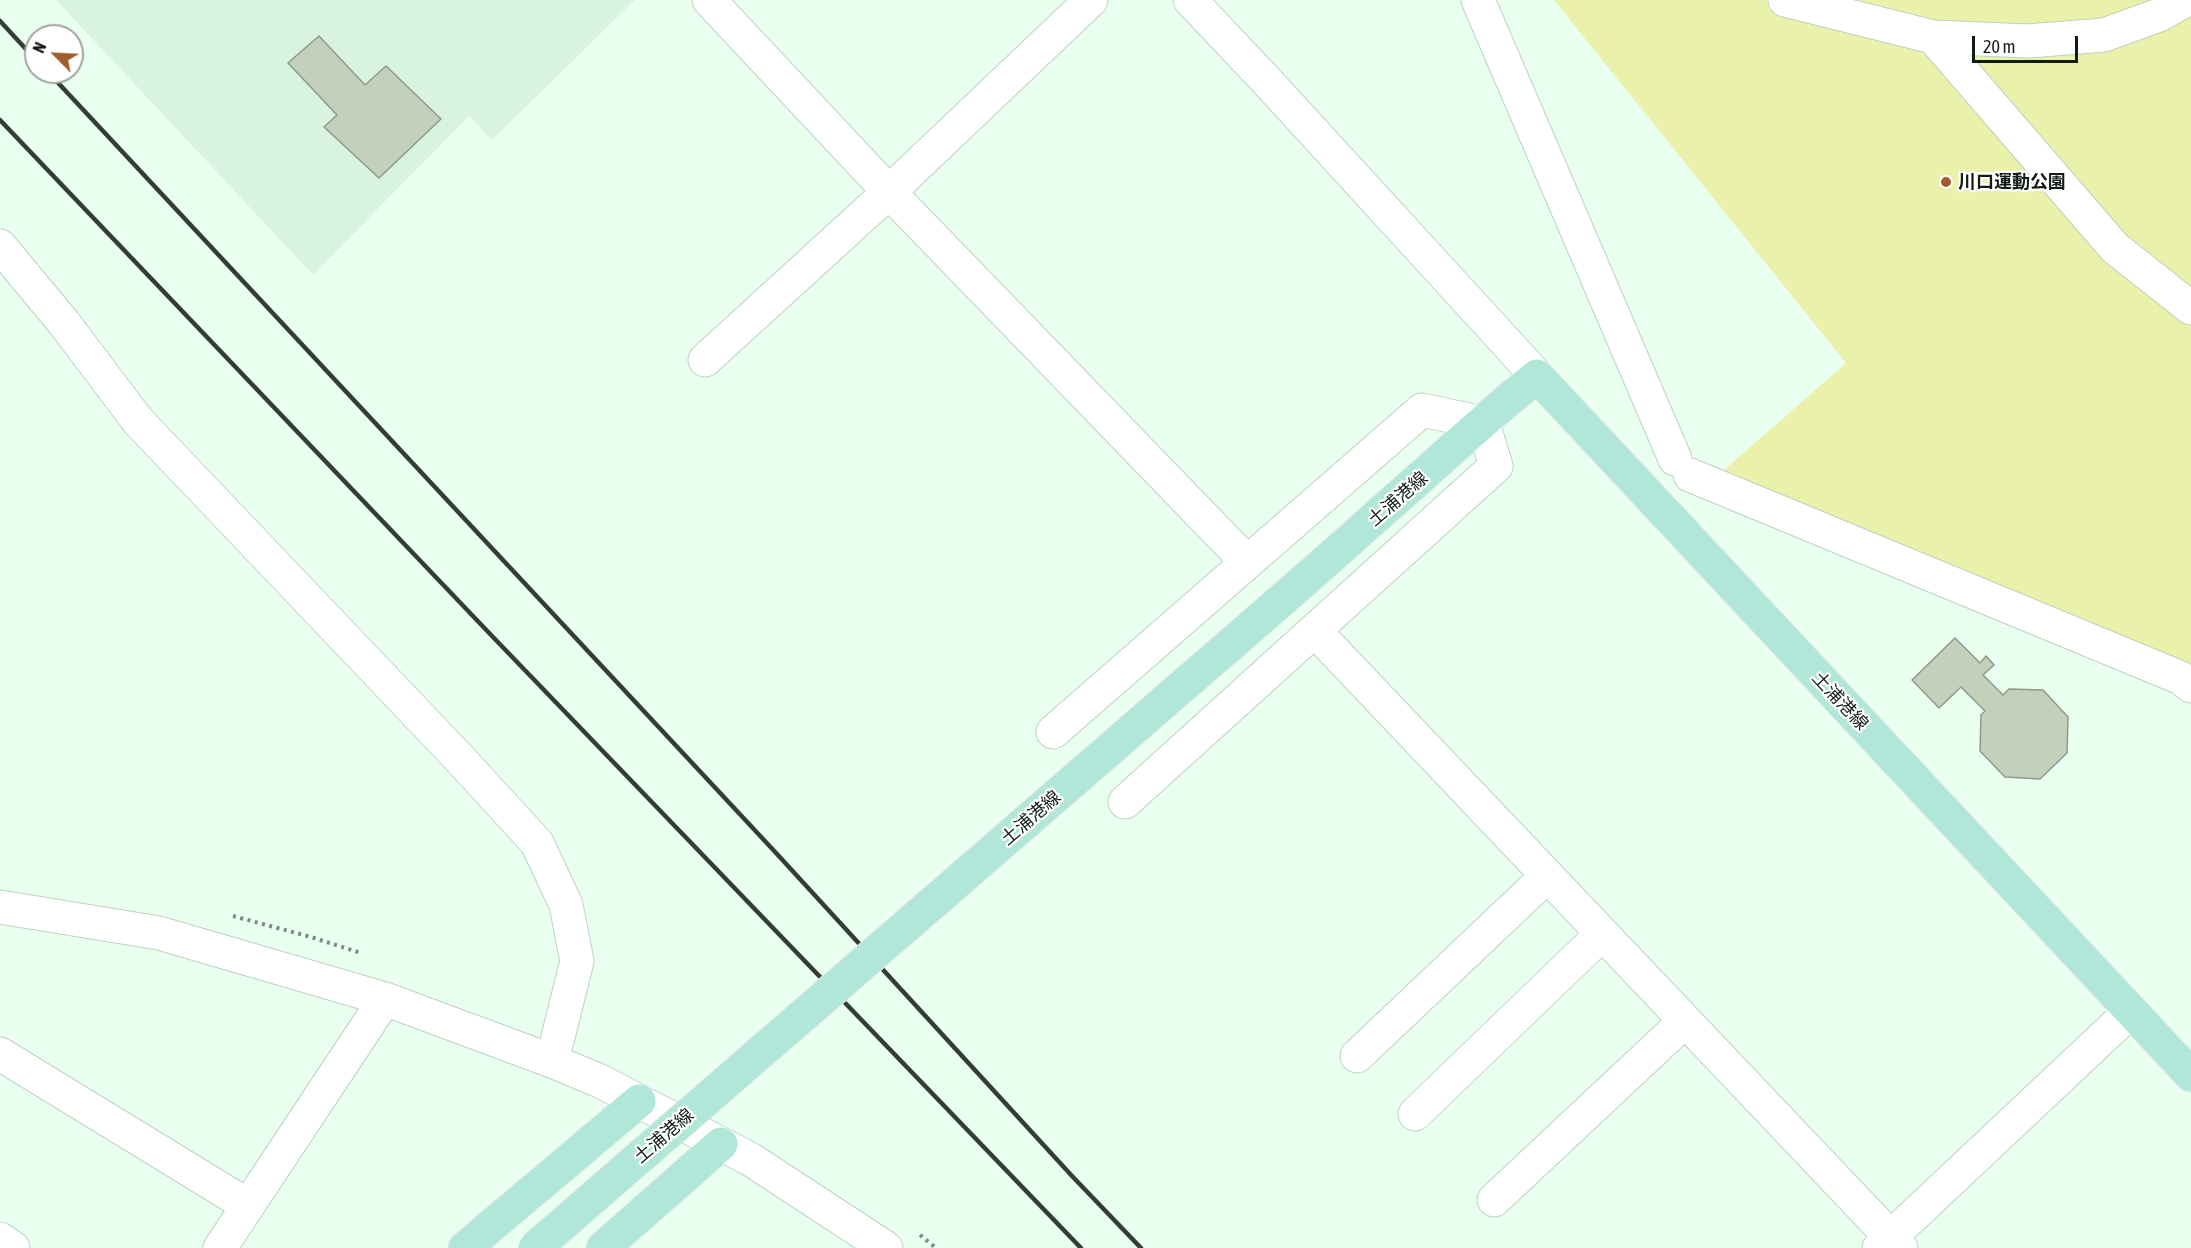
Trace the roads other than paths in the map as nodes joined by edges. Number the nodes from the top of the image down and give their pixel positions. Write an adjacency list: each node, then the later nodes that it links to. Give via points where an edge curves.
1 (709, 0): 8 (street)
2 (1090, 0): 8 (street)
3 (1190, 0): 12 (street)
4 (1478, 0): 16 (street, via 1682,467 2181,678)
5 (1785, 0): 7 (street)
6 (2186, 0): 7 (street, via 2159,15 2104,34 2028,41)
7 (1933, 37): 10 (street, via 2115,248)
8 (889, 192): 11 (street); 14 (street)
9 (0, 246): 27 (street, via 138,422 453,750 537,843 566,905 577,961)
10 (2191, 308)
11 (705, 360)
12 (1537, 376): 13 (main road, 土浦港線); 23 (main road, 土浦港線)
13 (1483, 423): 14 (street, via 1422,410); 15 (street, via 1496,466); 39 (main road, 土浦港線, bridge)
14 (1247, 562): 17 (street)
15 (1315, 631): 18 (street); 19 (street)
16 (2191, 686)
17 (1053, 732)
18 (1125, 802)
19 (1547, 876): 21 (street); 26 (street)
20 (0, 908): 22 (street, via 159,933)
21 (1602, 934): 24 (street); 30 (street)
22 (385, 999): 27 (street); 33 (street)
23 (2131, 1011): 28 (main road, 土浦港線); 35 (street)
24 (1685, 1021): 32 (street); 35 (street)
25 (0, 1054): 33 (street)
26 (1357, 1056)
27 (552, 1062): 29 (street)
28 (2191, 1075)
29 (639, 1101): 31 (street); 38 (main road)
30 (1415, 1114)
31 (721, 1144): 40 (main road); 41 (street)
32 (1494, 1200)
33 (247, 1205): 37 (street)
34 (0, 1239): 36 (street)
35 (1890, 1244)
36 (14, 1248)
37 (220, 1248)
38 (465, 1248)
39 (535, 1248)
40 (603, 1248)
41 (886, 1248)

